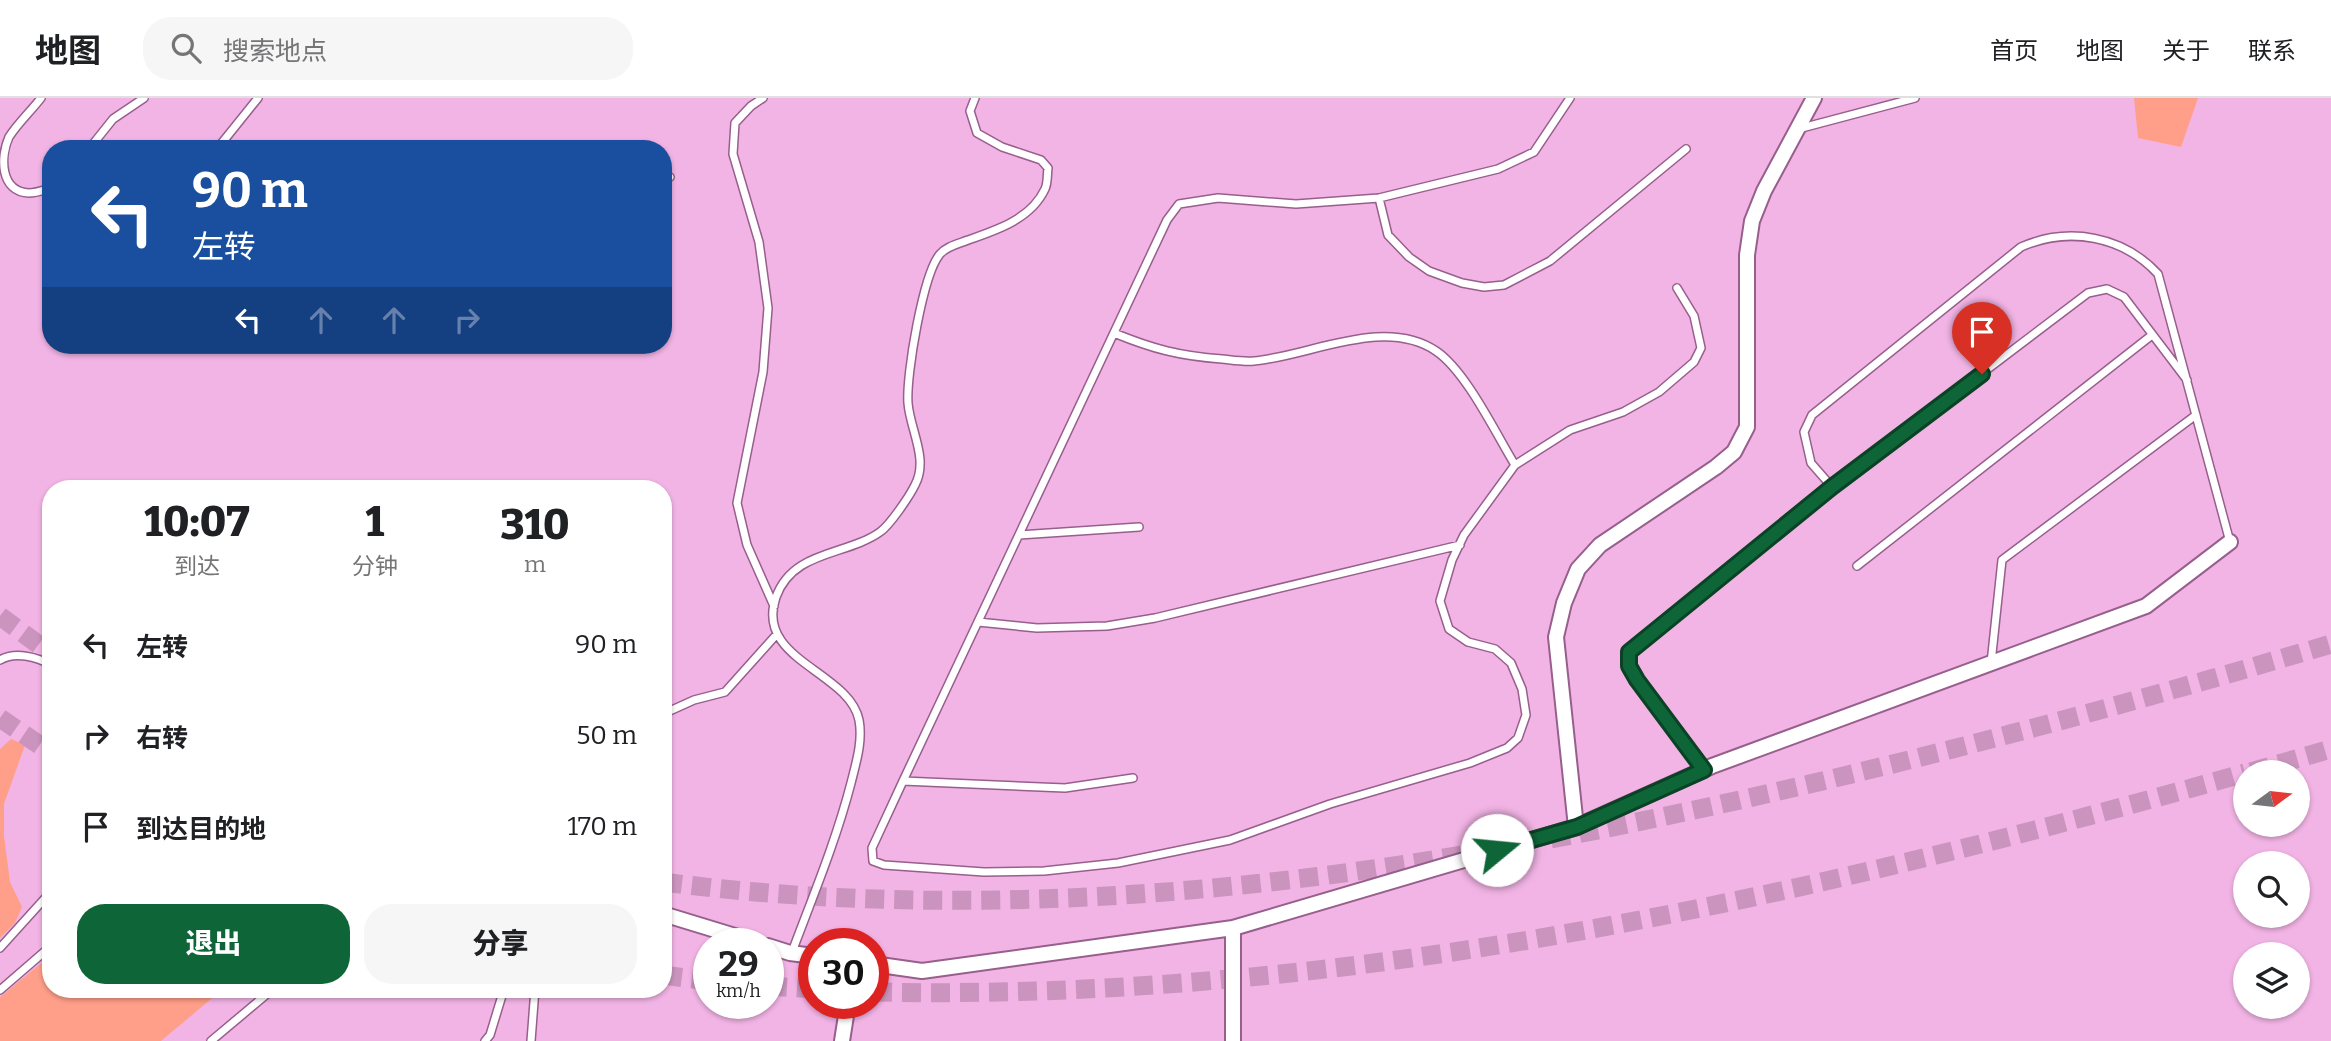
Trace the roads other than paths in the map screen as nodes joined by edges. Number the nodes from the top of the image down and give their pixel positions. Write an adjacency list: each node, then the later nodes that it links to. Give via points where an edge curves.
1 (41, 98): 13 (lane, via 8,139 2,166 4,179 12,187 26,193)
2 (144, 98): 10 (lane, via 113,120)
3 (258, 98): 11 (lane)
4 (763, 98): 27 (lane, via 735,122 734,133 733,154 760,242 768,308 763,372 737,503 747,545)
5 (975, 98): 27 (lane, via 971,111 977,133 1041,160 1048,168 1046,187 1030,210 1000,229 946,248 938,256 928,280 910,380 908,403 920,464 916,484 882,531 795,569 781,584)
6 (1570, 98): 14 (lane, via 1534,152 1498,169)
7 (1814, 98): 9 (street)
8 (1915, 98): 9 (lane)
9 (1797, 129): 37 (street, via 1752,220 1747,278 1748,427 1734,452 1716,467 1600,545 1578,569 1564,603 1556,637)
10 (96, 140)
11 (224, 140)
12 (1686, 149): 14 (lane, via 1550,261 1504,285 1462,283 1429,271 1388,235)
13 (42, 190)
14 (1379, 198): 16 (lane, via 1296,204 1218,198 1179,204 1167,220)
15 (1676, 288): 20 (lane, via 1694,316 1701,348 1694,362 1659,392 1623,412 1570,430)
16 (1114, 333): 20 (lane, via 1182,356 1253,361 1381,337 1416,341 1438,352 1469,386); 23 (lane)
17 (2152, 335): 18 (lane); 21 (lane, via 2124,297 2107,289 2088,293); 26 (lane)
18 (2187, 380): 19 (lane); 21 (lane, via 2158,274 2144,259 2127,248 2092,238 2038,239 2021,247 1812,415 1804,432 1811,463)
19 (2196, 415): 24 (lane); 32 (lane, via 2002,560)
20 (1515, 465): 25 (lane)
21 (1832, 487): 34 (lane, via 1629,652 1629,666 1637,680)
22 (1139, 527): 23 (lane)
23 (1019, 535): 28 (lane)
24 (2230, 541): 32 (street, via 2146,606)
25 (1460, 545): 28 (lane, via 1107,626 1037,628); 36 (lane, via 1444,582 1442,612 1449,629 1468,642 1495,649 1511,663 1526,715 1518,738 1507,748 1230,840 1118,863 1044,871 985,872 873,861 872,848)
26 (1857, 566)
27 (774, 607): 29 (lane)
28 (978, 622): 36 (lane)
29 (777, 634): 33 (lane, via 725,692); 44 (lane, via 787,649 844,692 859,719 859,748 839,830)
30 (0, 660): 31 (lane, via 36,656)
31 (42, 660)
32 (1990, 665): 34 (street)
33 (672, 710)
34 (1704, 770): 37 (street)
35 (1133, 778): 36 (lane, via 1065,788)
36 (904, 781)
37 (1577, 827): 41 (street)
38 (42, 901): 42 (lane)
39 (672, 917): 40 (street)
40 (709, 928)
41 (1233, 928): 47 (street, via 922,971); 57 (street)
42 (0, 948)
43 (784, 951): 44 (street)
44 (791, 953): 46 (street)
45 (42, 954): 48 (lane)
46 (798, 954)
47 (889, 966)
48 (0, 990)
49 (262, 998): 53 (lane)
50 (501, 998): 54 (lane)
51 (535, 998): 55 (lane)
52 (845, 1019): 56 (street)
53 (211, 1041)
54 (485, 1041)
55 (531, 1041)
56 (842, 1041)
57 (1233, 1041)

